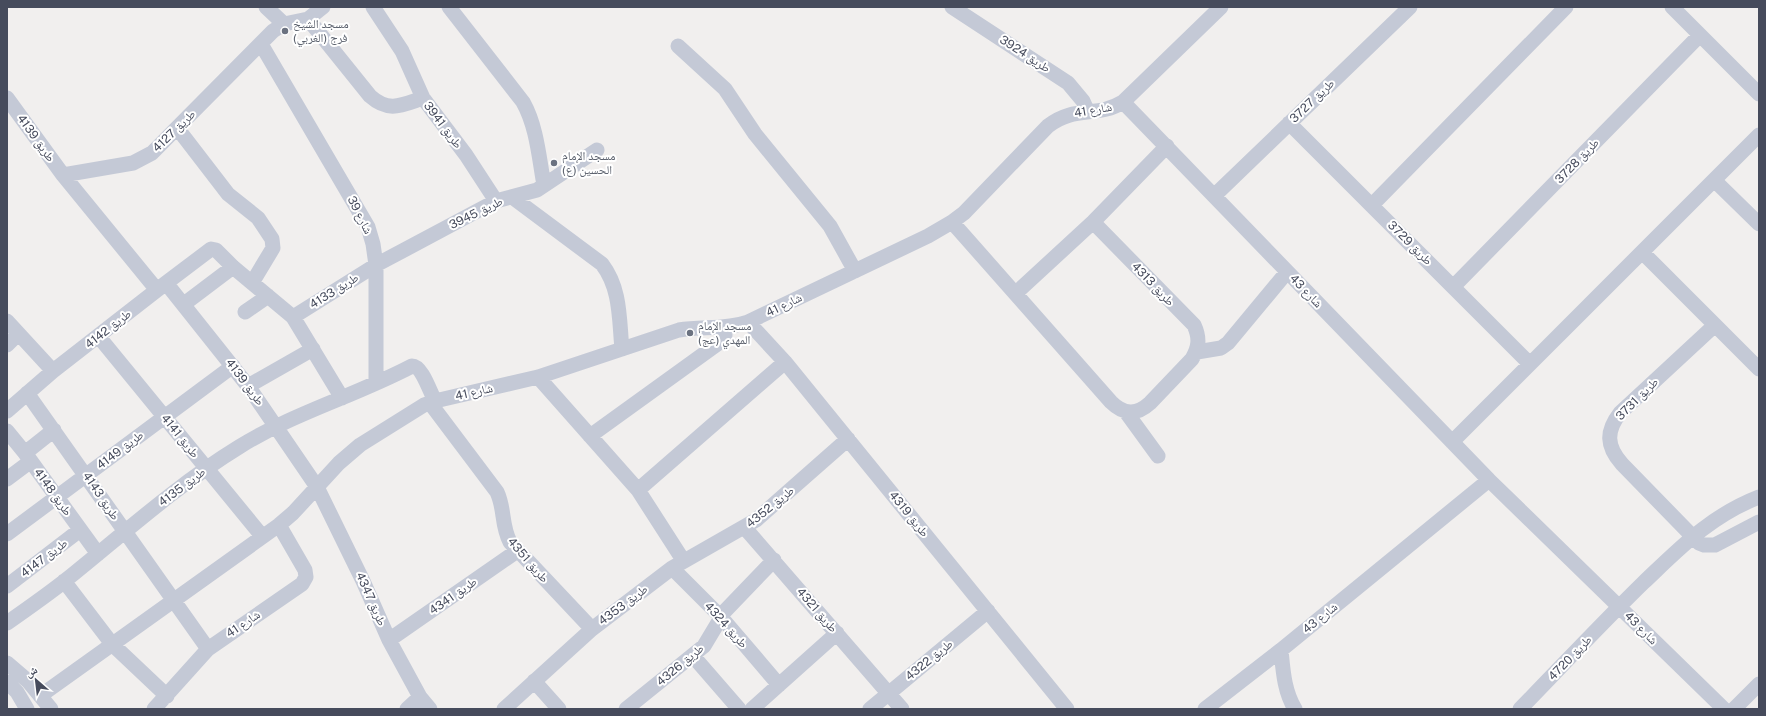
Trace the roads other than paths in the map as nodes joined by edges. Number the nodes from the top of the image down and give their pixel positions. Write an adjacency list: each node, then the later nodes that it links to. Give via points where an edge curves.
1 (266, 7): 11 (street)
2 (323, 7): 10 (street)
3 (373, 7): 17 (street, via 402,51)
4 (449, 7): 27 (street, via 529,112)
5 (952, 7): 19 (street, طريق 3924, via 1068,83 1080,96)
6 (1221, 7): 18 (street, شارع 41)
7 (1410, 7): 20 (street, طريق 3727)
8 (1566, 7): 31 (street)
9 (1672, 7): 12 (street)
10 (308, 18): 11 (street); 17 (street, طريق 3941, via 377,102 395,107)
11 (284, 24): 13 (street, via 273,30)
12 (1700, 35): 15 (street); 42 (street, طريق 3728)
13 (261, 44): 21 (street, طريق 4127); 36 (street, شارع 39, via 368,227)
14 (678, 46): 38 (street, via 725,89 755,134 830,226)
15 (1759, 94)
16 (7, 98): 25 (street, طريق 4139)
17 (423, 98): 30 (street, طريق 3941, via 466,155)
18 (1124, 102): 19 (street, شارع 41, via 1114,108); 23 (street, شارع 43)
19 (1088, 112): 32 (street, شارع 41, via 1066,115 1048,126 975,203)
20 (1289, 123): 28 (street, طريق 3727); 31 (street, طريق 3729)
21 (178, 129): 25 (street, طريق 4127, via 152,153 138,161); 40 (street, via 228,194 258,218 272,239 273,248)
22 (1759, 135): 26 (street)
23 (1167, 146): 28 (street, شارع 43); 33 (street)
24 (597, 150): 27 (street, طريق 3945)
25 (63, 175): 41 (street, طريق 4139)
26 (1714, 180): 34 (street); 35 (street)
27 (544, 185): 29 (street, طريق 3945)
28 (1215, 195): 39 (street, شارع 43)
29 (512, 197): 30 (street, طريق 3945); 55 (street, via 597,260 610,274 615,286)
30 (496, 201): 36 (street, طريق 3945)
31 (1372, 205): 42 (street, طريق 3729)
32 (952, 222): 38 (street, شارع 41); 43 (street)
33 (1093, 222): 43 (street); 57 (street, طريق 4313, via 1194,326 1198,334)
34 (1759, 224)
35 (1642, 252): 50 (street); 59 (street)
36 (376, 265): 47 (street, طريق 4133); 64 (street, شارع 39)
37 (233, 267): 40 (street); 41 (street, طريق 4142, via 212,249); 45 (street)
38 (855, 271): 49 (street, شارع 41)
39 (1287, 272): 57 (street, via 1228,343 1221,348); 77 (street, شارع 43)
40 (252, 283): 44 (street)
41 (161, 286): 45 (street, طريق 4139); 53 (street, طريق 4142)
42 (1453, 287): 59 (street, طريق 3729)
43 (1016, 293): 70 (street, via 1118,409)
44 (268, 296): 46 (street); 47 (street)
45 (184, 304): 60 (street, طريق 4139)
46 (245, 312)
47 (293, 317): 56 (street)
48 (7, 321): 52 (street)
49 (748, 322): 51 (street, شارع 41); 58 (street, طريق 4319)
50 (1715, 325): 61 (street); 95 (street, طريق 3731, via 1620,413 1610,433 1610,444 1615,455)
51 (722, 328): 55 (street, شارع 41, via 679,330); 75 (street, via 725,334 723,340)
52 (18, 334): 54 (street); 62 (street)
53 (99, 337): 62 (street, طريق 4142); 71 (street, طريق 4141)
54 (7, 345)
55 (622, 348): 63 (street, شارع 41)
56 (313, 349): 65 (street); 67 (street)
57 (1197, 352): 70 (street, via 1144,409)
58 (785, 362): 76 (street, طريق 4319); 85 (street)
59 (1530, 364): 77 (street)
60 (233, 366): 65 (street, طريق 4139); 71 (street, طريق 4149)
61 (1759, 369)
62 (53, 371): 66 (street, طريق 4142)
63 (538, 376): 68 (street, شارع 41); 75 (street)
64 (376, 383): 67 (street, طريق 4135); 68 (street, via 415,366 420,370)
65 (248, 386): 72 (street, طريق 4139)
66 (27, 393): 69 (street, طريق 4142); 73 (street, طريق 4143)
67 (342, 398): 72 (street, طريق 4135)
68 (432, 402): 84 (street, شارع 41, via 360,445); 96 (street, طريق 4351, via 497,492 506,534)
69 (7, 411)
70 (1126, 412): 78 (street)
71 (164, 417): 80 (street, طريق 4141); 81 (street, طريق 4149)
72 (277, 426): 80 (street, طريق 4135, via 239,446); 84 (street, طريق 4139)
73 (54, 430): 79 (street); 81 (street, طريق 4143)
74 (7, 431): 79 (street, طريق 4148)
75 (590, 436): 85 (street)
76 (848, 439): 90 (street, طريق 4352); 104 (street, طريق 4319)
77 (1452, 442): 83 (street, شارع 43)
78 (1158, 456)
79 (28, 457): 82 (street); 86 (street, طريق 4148)
80 (207, 468): 92 (street, طريق 4135); 94 (street, طريق 4141)
81 (87, 475): 86 (street, طريق 4149); 92 (street, طريق 4143)
82 (7, 480)
83 (1489, 480): 103 (street, شارع 43); 112 (street, شارع 43)
84 (317, 486): 89 (street, شارع 41, via 293,513); 109 (street, طريق 4347)
85 (638, 490): 99 (street)
86 (57, 497): 91 (street, طريق 4148); 93 (street, طريق 4149)
87 (1759, 497): 95 (street, via 1719,517)
88 (1759, 522): 95 (street, طريق 3731, via 1715,545 1699,543)
89 (279, 524): 94 (street, شارع 41); 111 (street, شارع 41, via 305,570 304,581)
90 (745, 528): 98 (street, طريق 4321); 99 (street, طريق 4352)
91 (80, 530): 97 (street, طريق 4148); 101 (street, طريق 4147)
92 (125, 531): 97 (street, طريق 4135); 102 (street, طريق 4143)
93 (7, 534)
94 (262, 536): 102 (street, شارع 41)
95 (1692, 536): 103 (street)
96 (517, 551): 107 (street, طريق 4351); 109 (street, طريق 4341)
97 (98, 554): 100 (street, طريق 4135)
98 (774, 560): 105 (street, طريق 4326); 108 (street, طريق 4321)
99 (677, 564): 105 (street, طريق 4324); 107 (street, طريق 4353)
100 (64, 581): 106 (street, طريق 4135); 110 (street)
101 (7, 586)
102 (173, 599): 110 (street, شارع 41); 111 (street)
103 (1619, 606): 138 (street, طريق 4720); 139 (street, شارع 43)
104 (988, 611): 119 (street, طريق 4322); 135 (street, طريق 4319)
105 (720, 617): 113 (street, طريق 4326, via 709,640); 118 (street, طريق 4324)
106 (7, 623)
107 (592, 629): 115 (street, طريق 4353)
108 (837, 633): 118 (street); 119 (street, طريق 4321)
109 (389, 640): 122 (street, طريق 4347)
110 (112, 644): 120 (street, شارع 41); 121 (street)
111 (208, 650): 121 (street, شارع 41)
112 (1281, 650): 136 (street, شارع 43); 137 (street, via 1284,681 1290,702)
113 (693, 656): 130 (street, طريق 4326); 131 (street)
114 (7, 663): 120 (street, via 28,681)
115 (534, 681): 128 (street, طريق 4353); 129 (street)
116 (7, 682): 123 (street, via 17,692)
117 (1759, 684): 140 (street)
118 (779, 685): 132 (street)
119 (888, 693): 133 (street, طريق 4322); 134 (street, طريق 4321)
120 (40, 696): 124 (street)
121 (167, 696): 125 (street, شارع 41)
122 (420, 697): 126 (street); 127 (street, طريق 4347)
123 (27, 709)
124 (51, 709)
125 (154, 709)
126 (407, 709)
127 (430, 709)
128 (504, 709)
129 (559, 709)
130 (626, 709)
131 (739, 709)
132 (752, 709)
133 (870, 709)
134 (902, 709)
135 (1067, 709)
136 (1206, 709)
137 (1295, 709)
138 (1520, 709)
139 (1724, 709)
140 (1734, 709)

